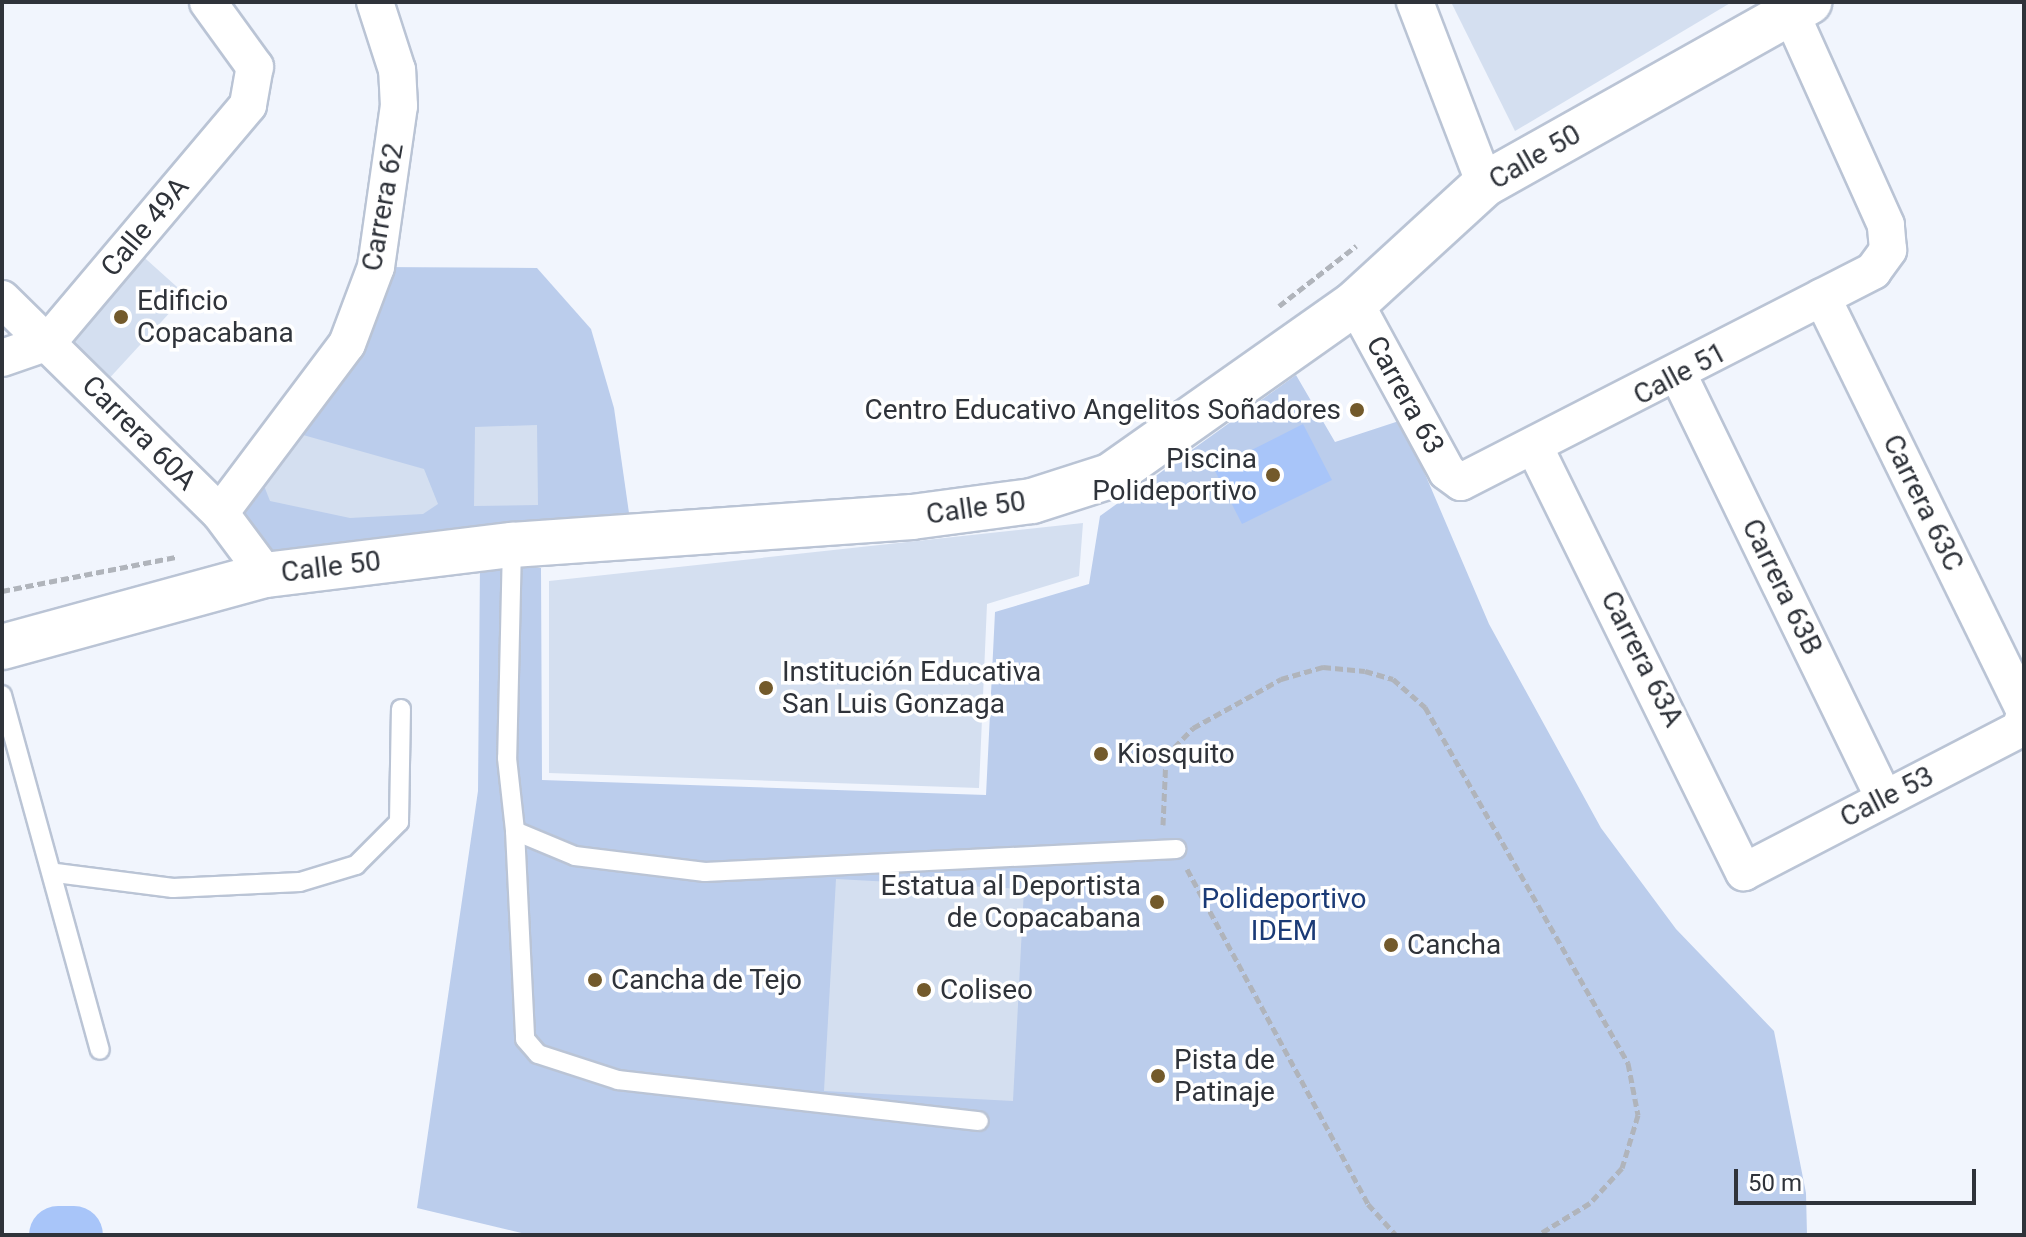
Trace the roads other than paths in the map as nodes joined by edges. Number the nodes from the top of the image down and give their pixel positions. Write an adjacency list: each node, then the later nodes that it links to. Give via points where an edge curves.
1 (208, 2): 9 (street, Calle 49A, via 255,67 248,105)
2 (375, 2): 14 (street, Carrera 62, via 397,70 399,106 376,267 347,344)
3 (1415, 2): 5 (street)
4 (1800, 8): 5 (main road, Calle 50); 6 (street, Calle 51, via 1886,225 1888,250 1873,271)
5 (1485, 184): 8 (main road, Calle 50)
6 (1822, 297): 11 (street, Calle 51); 20 (street, Carrera 63C)
7 (2, 299): 9 (street, Carrera 60A)
8 (1355, 303): 13 (street, Carrera 63, via 1447,472); 15 (main road, Calle 50, via 1110,476 1032,501 912,517)
9 (48, 342): 10 (street); 14 (street, Carrera 60A)
10 (2, 358)
11 (1679, 376): 12 (street, Calle 51); 22 (street, Carrera 63B)
12 (1535, 448): 13 (street, Calle 51); 25 (street, Carrera 63A)
13 (1461, 482)
14 (220, 513): 16 (street, Carrera 60A)
15 (512, 545): 16 (main road, Calle 50); 23 (lane, via 507,758)
16 (266, 575): 17 (main road, Calle 50)
17 (2, 647)
18 (2, 695): 26 (lane)
19 (401, 709): 26 (lane, via 399,822 356,865 300,882 173,888)
20 (2024, 709)
21 (2024, 717): 22 (street, Calle 53, via 2020,729)
22 (1884, 798): 25 (street, Calle 53)
23 (515, 831): 24 (lane, via 575,856 705,872); 28 (lane, via 525,1039 538,1054 618,1080)
24 (1176, 849)
25 (1744, 872)
26 (56, 873): 27 (lane)
27 (100, 1050)
28 (979, 1121)

